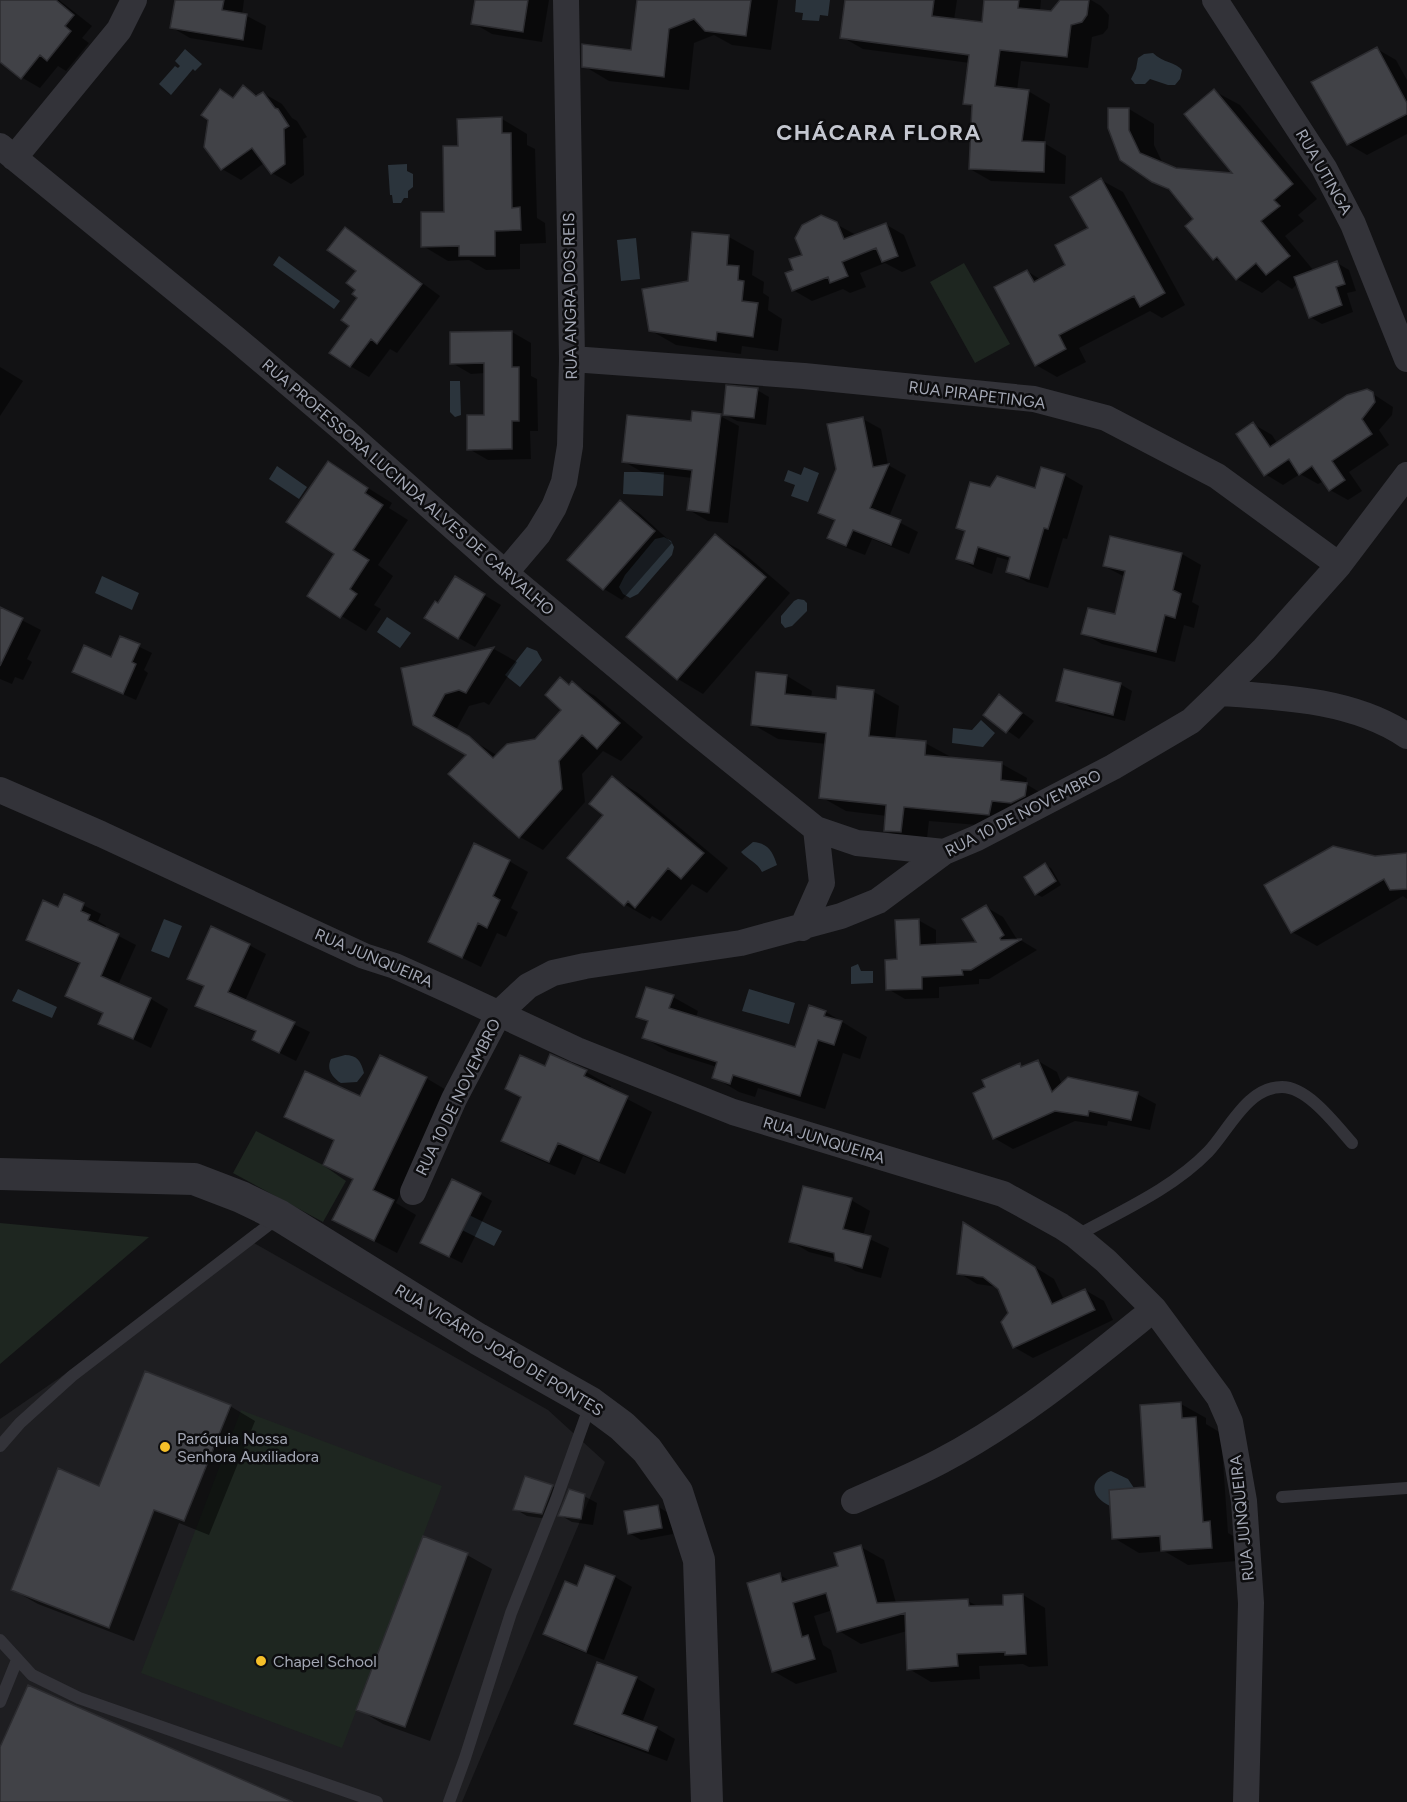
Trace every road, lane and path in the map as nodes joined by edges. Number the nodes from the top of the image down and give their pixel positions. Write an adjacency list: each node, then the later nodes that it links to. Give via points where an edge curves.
1 (134, 0): 4 (street, via 113,39)
2 (566, 0): 6 (street, RUA ANGRA DOS REIS)
3 (1215, 0): 5 (street, RUA UTINGA, via 1324,168 1353,224)
4 (7, 152): 9 (street, RUA PROFESSORA LUCINDA ALVES DE CARVALHO, via 345,431)
5 (1407, 358)
6 (572, 359): 8 (street, RUA PIRAPETINGA, via 804,376 1034,399 1106,418 1217,476); 9 (street, RUA ANGRA DOS REIS, via 570,446 564,482 538,534)
7 (1407, 475): 8 (street, RUA 10 DE NOVEMBRO)
8 (1339, 565): 10 (street, RUA 10 DE NOVEMBRO)
9 (506, 573): 13 (street, RUA PROFESSORA LUCINDA ALVES DE CARVALHO)
10 (1220, 693): 11 (street, via 1355,711); 14 (street, RUA 10 DE NOVEMBRO, via 1191,721 1113,767)
11 (1407, 736)
12 (0, 790): 16 (street, RUA JUNQUEIRA, via 364,956)
13 (816, 829): 14 (street, RUA PROFESSORA LUCINDA ALVES DE CARVALHO, via 857,843); 15 (street, via 822,883)
14 (944, 852): 15 (street, RUA 10 DE NOVEMBRO, via 878,901)
15 (802, 928): 16 (street, RUA 10 DE NOVEMBRO, via 741,943 553,973 528,986)
16 (499, 1013): 19 (street, RUA 10 DE NOVEMBRO, via 454,1099); 21 (street, RUA JUNQUEIRA, via 578,1050 733,1112 1003,1194)
17 (1352, 1143): 21 (lane, via 1324,1110 1299,1092 1274,1088 1257,1095 1185,1173)
18 (0, 1174): 20 (street, RUA VIGÁRIO JOÃO DE PONTES, via 194,1179)
19 (413, 1192)
20 (280, 1216): 23 (street, RUA VIGÁRIO JOÃO DE PONTES, via 478,1339); 24 (lane, via 72,1376)
21 (1076, 1236): 22 (street, RUA JUNQUEIRA)
22 (1154, 1309): 27 (street, via 1006,1423 941,1462); 34 (street, RUA JUNQUEIRA, via 1219,1397 1230,1422 1244,1501 1251,1603)
23 (591, 1403): 32 (lane, via 511,1612); 33 (street, RUA VIGÁRIO JOÃO DE PONTES, via 647,1450 677,1492 699,1560)
24 (0, 1446)
25 (1407, 1488): 26 (lane)
26 (1282, 1497)
27 (854, 1501)
28 (0, 1640): 29 (lane)
29 (17, 1660): 30 (lane); 31 (lane, via 33,1675 79,1698)
30 (0, 1702)
31 (377, 1802)
32 (449, 1802)
33 (707, 1802)
34 (1246, 1802)

